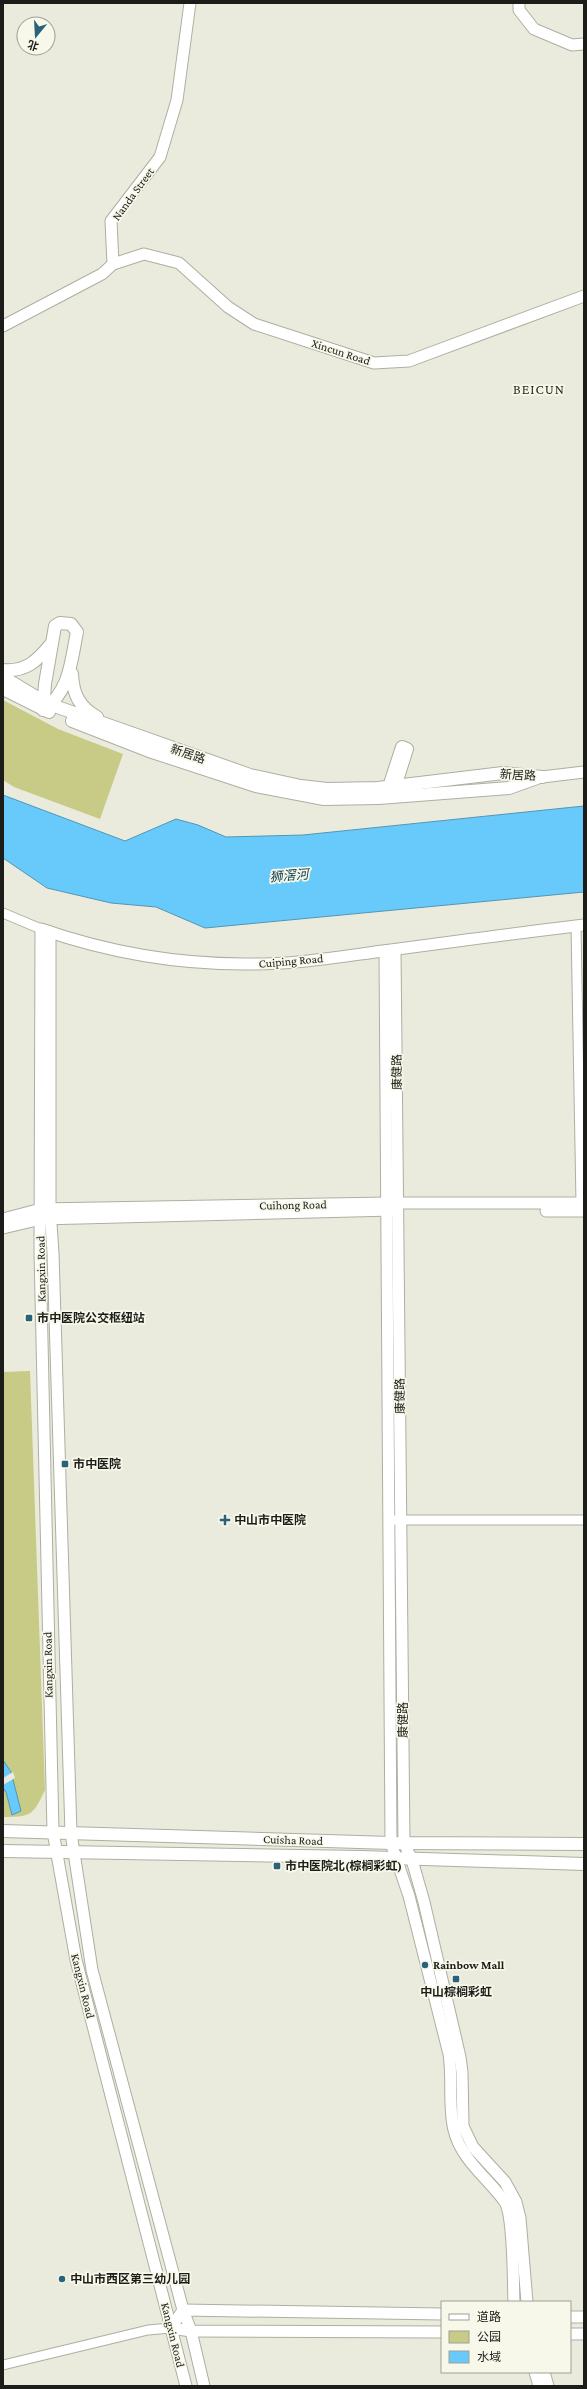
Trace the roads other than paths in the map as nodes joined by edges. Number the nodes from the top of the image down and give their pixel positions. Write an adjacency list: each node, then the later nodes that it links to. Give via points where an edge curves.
1 (190, 3): 4 (street, Nanda Street, via 177,100 160,157 111,221)
2 (519, 3): 3 (street, via 519,10 534,29 572,45)
3 (584, 44)
4 (113, 264): 5 (street, Xincun Road, via 144,254 179,263 228,307 254,324 374,363 409,361); 6 (street, via 102,274)
5 (584, 296)
6 (3, 326)
7 (51, 646): 8 (main road, via 53,653); 8 (main road, via 55,626 60,623 71,624 77,632); 9 (main road, via 27,668); 12 (main road)
8 (72, 656): 12 (main road, via 67,682); 13 (main road, via 73,690 80,704)
9 (3, 670)
10 (3, 677): 12 (main road, 新居路)
11 (3, 689): 12 (main road, 新居路)
12 (46, 705): 13 (main road, 新居路); 16 (main road, 新居路, via 149,751 256,786 324,799)
13 (119, 730): 16 (main road, 新居路, via 250,774 301,786)
14 (584, 772): 15 (street)
15 (542, 777): 16 (main road, 新居路, via 503,773)
16 (390, 792)
17 (3, 913): 19 (street, Cuiping Road)
18 (580, 925): 20 (street, Cuiping Road); 21 (street)
19 (46, 930): 20 (street, Cuiping Road, via 86,943 139,955 220,964 294,962); 23 (street, Kangxin Road)
20 (390, 950): 22 (street, 康健路)
21 (583, 1206): 22 (street, Cuihong Road)
22 (392, 1207): 23 (street, Cuihong Road); 26 (street, 康健路); 27 (street, 康健路)
23 (46, 1214): 24 (street, Cuihong Road); 25 (street, Cuihong Road); 30 (street, Kangxin Road); 31 (street, Kangxin Road)
24 (3, 1219)
25 (3, 1228)
26 (389, 1520): 27 (street); 32 (street, 康健路)
27 (402, 1520): 28 (street); 33 (street, 康健路)
28 (584, 1520)
29 (3, 1832): 30 (main road, Cuisha Road)
30 (53, 1832): 31 (main road, Cuisha Road); 36 (street, Kangxin Road)
31 (71, 1833): 32 (main road, Cuisha Road); 37 (street, Kangxin Road)
32 (391, 1843): 33 (main road, Cuisha Road); 38 (street)
33 (404, 1843): 34 (main road, Cuisha Road); 39 (street)
34 (584, 1844)
35 (3, 1851): 36 (main road, Cuisha Road)
36 (56, 1852): 37 (main road, Cuisha Road); 48 (street, Kangxin Road, via 76,1960)
37 (75, 1853): 38 (main road, Cuisha Road); 44 (street, Kangxin Road, via 92,1970)
38 (397, 1859): 39 (main road, Cuisha Road); 41 (street)
39 (412, 1860): 40 (main road, Cuisha Road); 41 (street)
40 (584, 1864)
41 (440, 1995): 42 (street, via 452,2073 454,2130 465,2154 506,2203); 43 (street, via 462,2072 463,2126 473,2147 504,2182 516,2202 520,2218)
42 (514, 2301)
43 (527, 2301)
44 (183, 2310): 45 (street); 48 (street); 49 (street, Kangxin Road)
45 (441, 2314)
46 (571, 2317): 47 (street)
47 (584, 2317)
48 (171, 2328): 49 (street); 53 (street, via 148,2330); 56 (street, Kangxin Road)
49 (191, 2331): 50 (street); 57 (street, Kangxin Road)
50 (441, 2332)
51 (571, 2334): 52 (street)
52 (584, 2334)
53 (3, 2365)
54 (535, 2373): 58 (street)
55 (544, 2373): 59 (street)
56 (186, 2386)
57 (204, 2386)
58 (539, 2386)
59 (548, 2386)

